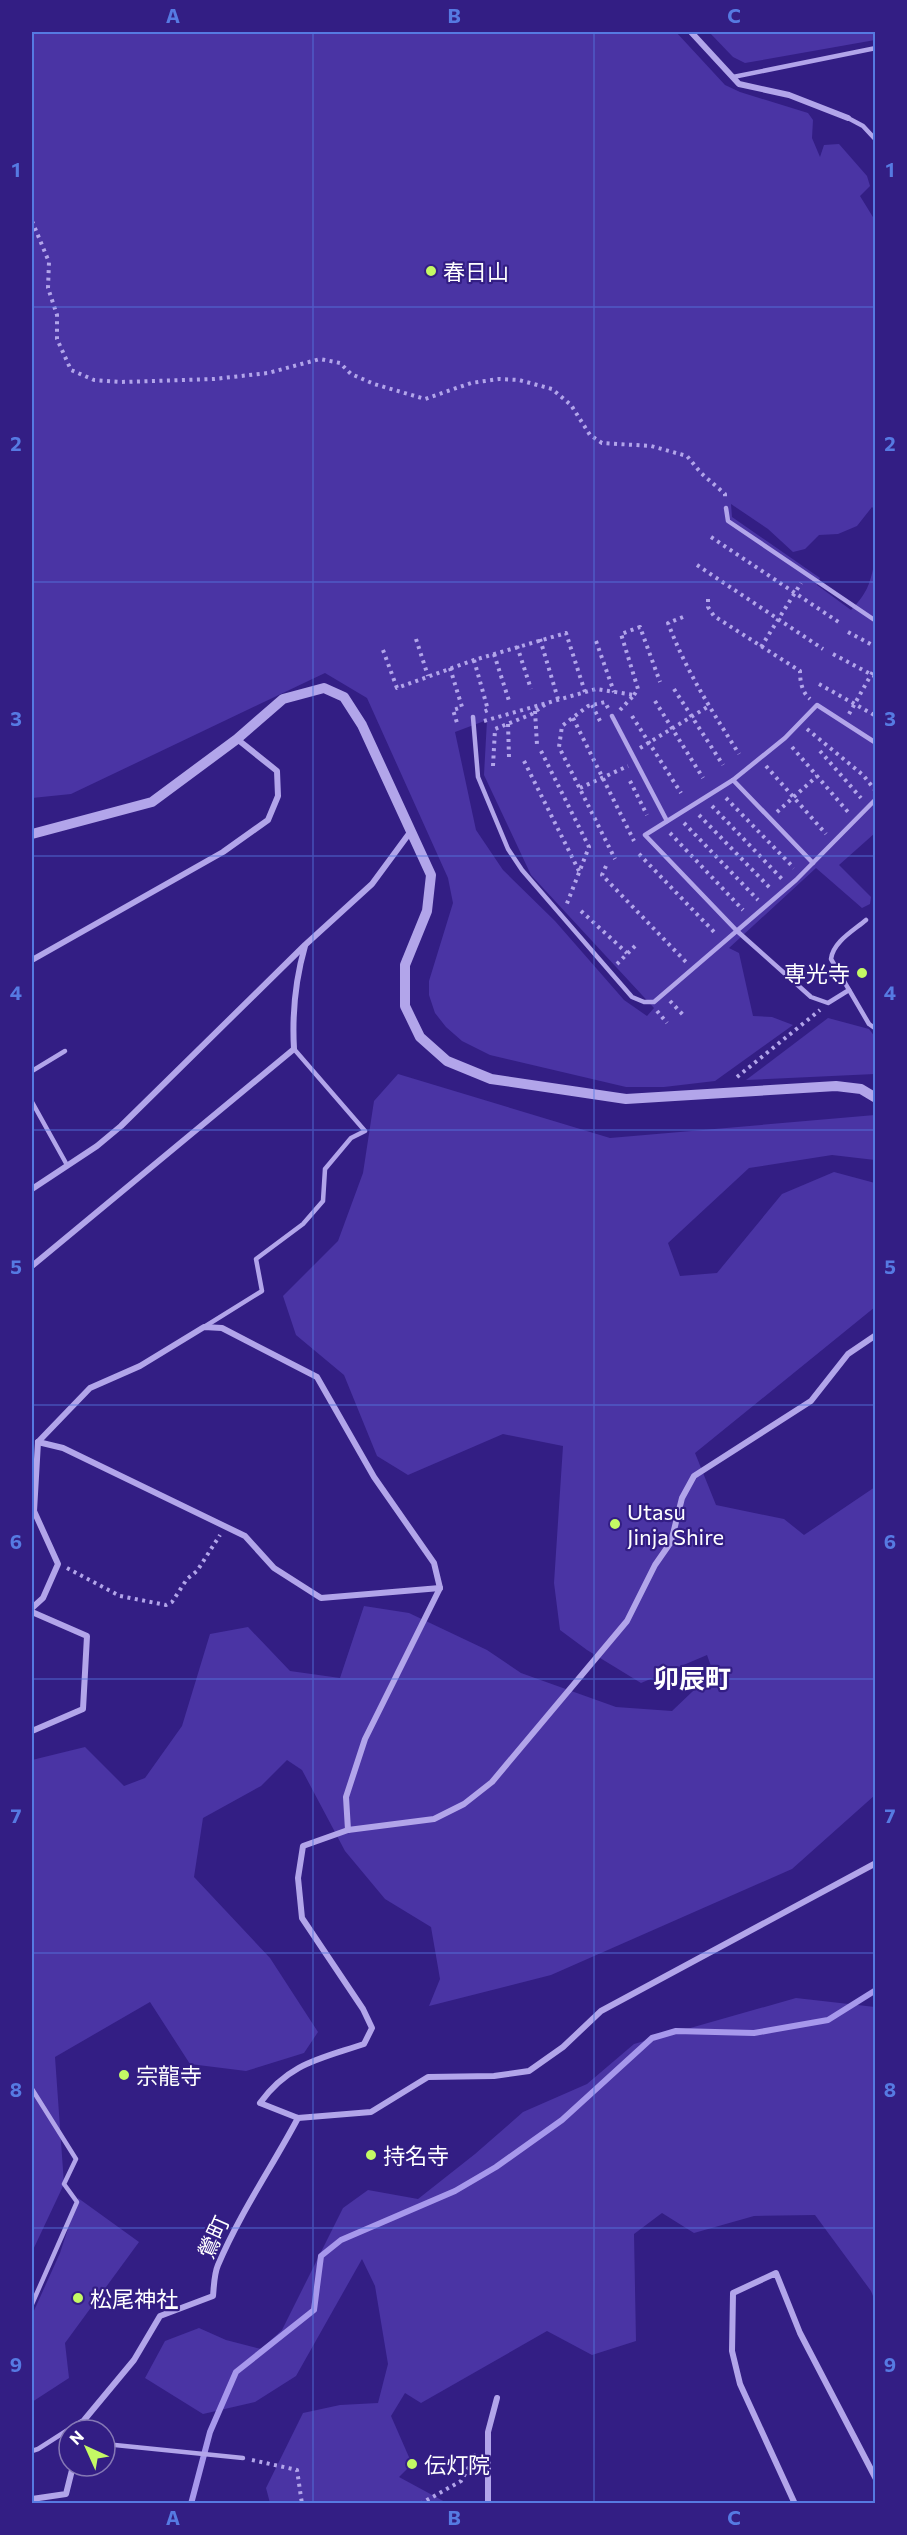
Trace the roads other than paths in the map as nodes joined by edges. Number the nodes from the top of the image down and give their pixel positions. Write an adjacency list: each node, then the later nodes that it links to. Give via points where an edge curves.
1 (691, 32): 3 (street)
2 (876, 48): 3 (lane)
3 (733, 77): 4 (street, via 739,84 789,95)
4 (848, 118): 5 (lane)
5 (876, 140)
6 (726, 508): 7 (lane, via 728,521)
7 (876, 621)
8 (612, 716): 14 (lane)
9 (473, 717): 19 (lane, via 478,777 508,849 632,997 654,1002)
10 (237, 739): 15 (street, via 283,699 324,688 344,697 362,725); 16 (street, via 152,802); 21 (street, via 277,771 278,796 268,820 223,852)
11 (876, 743): 12 (lane, via 817,705 785,738)
12 (733, 780): 14 (lane); 17 (lane)
13 (876, 799): 17 (lane)
14 (668, 821): 19 (lane, via 645,835)
15 (411, 831): 20 (street, via 372,884); 27 (street, via 430,874 427,911 405,965 405,1006 420,1037 447,1061 491,1079 626,1099 836,1086 861,1089)
16 (32, 834)
17 (813, 863): 19 (lane)
18 (866, 920): 22 (lane, via 832,952 831,959)
19 (737, 931): 22 (lane, via 811,997 828,1003)
20 (305, 945): 24 (street, via 292,1016); 29 (street, via 121,1126)
21 (32, 960)
22 (849, 990): 23 (lane)
23 (876, 1029)
24 (294, 1049): 31 (street); 32 (lane, via 365,1131 351,1138 326,1169 323,1201 303,1224 256,1259 262,1291)
25 (65, 1051): 26 (lane)
26 (32, 1071)
27 (876, 1098)
28 (32, 1102): 29 (lane)
29 (68, 1165): 30 (street)
30 (32, 1189)
31 (32, 1266)
32 (204, 1327): 34 (street, via 140,1366 90,1388); 35 (street, via 222,1328 317,1377 374,1477 434,1563)
33 (876, 1335): 38 (street, via 848,1354 811,1401 694,1476 682,1498 671,1542 627,1621 492,1782 465,1804 434,1819)
34 (38, 1442): 35 (street, via 63,1448 245,1536 274,1568 321,1598); 36 (street, via 34,1511 58,1564 43,1598)
35 (440, 1588): 38 (street, via 365,1738 346,1797)
36 (32, 1610): 37 (street, via 87,1635 83,1709)
37 (32, 1731)
38 (348, 1830): 41 (street, via 303,1846 298,1878 302,1918 372,2028 364,2044 301,2065 273,2084 260,2103)
39 (876, 1863): 41 (street, via 601,2011 563,2047 529,2071 428,2077 371,2112)
40 (32, 2089): 42 (lane, via 76,2159 64,2184 77,2202)
41 (298, 2118): 44 (street, 鶯町, via 250,2199 217,2266 213,2296 160,2316 134,2360)
42 (32, 2304)
43 (497, 2398): 52 (street, via 488,2432)
44 (86, 2418)
45 (57, 2437): 47 (lane)
46 (117, 2445): 48 (lane)
47 (32, 2451)
48 (243, 2458)
49 (70, 2478): 51 (street, via 66,2494)
50 (876, 2478): 53 (street, via 800,2333 776,2273 733,2293 732,2351 740,2384)
51 (32, 2499)
52 (488, 2504)
53 (795, 2504)

